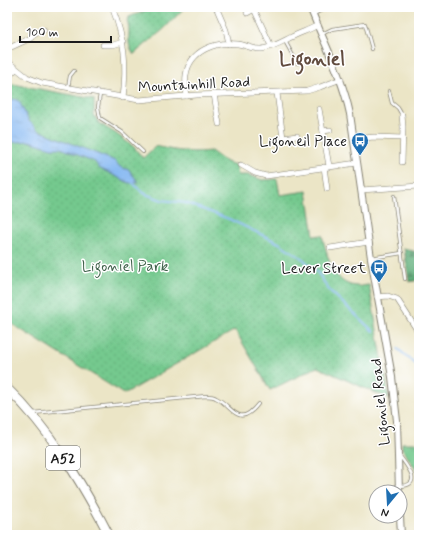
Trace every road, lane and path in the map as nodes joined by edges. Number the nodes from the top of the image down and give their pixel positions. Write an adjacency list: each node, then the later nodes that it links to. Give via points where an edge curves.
1 (112, 7): 12 (street)
2 (216, 7): 13 (street)
3 (310, 7): 7 (street, Ligoniel Road)
4 (328, 7): 7 (lane)
5 (256, 8): 6 (street); 15 (street)
6 (247, 13)
7 (313, 14): 8 (street, Ligoniel Road)
8 (318, 25): 10 (street, Ligoniel Road); 11 (street)
9 (44, 30): 16 (street)
10 (322, 34): 17 (lane, via 332,29 365,24); 23 (street, Ligoniel Road)
11 (285, 41): 15 (street); 19 (lane)
12 (123, 42): 14 (street); 30 (street)
13 (229, 44): 15 (street, via 254,49); 29 (street, via 207,48 193,58 185,76)
14 (104, 45)
15 (271, 46)
16 (7, 48)
17 (372, 49)
18 (7, 60): 20 (street, Mountainhill Road)
19 (297, 63)
20 (16, 69): 22 (street); 24 (street, Mountainhill Road, via 35,81)
21 (74, 71): 24 (lane, via 70,76)
22 (7, 78)
23 (341, 79): 26 (street, Mountainhill Road, via 314,89); 38 (street, Ligoniel Road)
24 (68, 89): 27 (street, Mountainhill Road)
25 (389, 91): 32 (lane, via 392,103)
26 (277, 93): 28 (street, Mountainhill Road); 36 (street, via 282,138)
27 (100, 94): 30 (street, Mountainhill Road); 39 (lane, via 100,118 122,132)
28 (214, 94): 29 (street, Mountainhill Road); 33 (street)
29 (186, 96): 30 (street, Mountainhill Road, via 158,96 139,100)
30 (123, 98)
31 (319, 109): 35 (street)
32 (402, 115): 37 (street)
33 (219, 124)
34 (330, 130): 35 (street)
35 (323, 131): 43 (street)
36 (298, 136)
37 (403, 138): 38 (street, via 374,136); 40 (street)
38 (354, 139): 41 (street, Ligoniel Road)
39 (143, 152)
40 (402, 162)
41 (357, 163): 43 (street); 46 (street, Ligoniel Road)
42 (241, 165): 43 (street, via 266,176)
43 (326, 167): 45 (street)
44 (419, 186): 46 (street)
45 (327, 189)
46 (361, 190): 48 (street, Ligoniel Road)
47 (394, 196): 50 (lane)
48 (369, 242): 49 (street); 51 (street, Ligoniel Road)
49 (330, 248)
50 (402, 253): 51 (lane); 52 (lane)
51 (371, 258): 53 (street, Ligoniel Road)
52 (405, 279)
53 (377, 297): 54 (street, via 388,296 396,299); 58 (street, Ligoniel Road, via 392,377)
54 (419, 333)
55 (7, 388): 57 (main road, A52)
56 (258, 404): 57 (lane, via 253,411 242,415 231,411 218,398 206,396)
57 (31, 414): 62 (main road, A52, via 62,455)
58 (398, 453): 59 (street, Ligoniel Road); 60 (lane, via 413,478)
59 (399, 484)
60 (408, 485)
61 (400, 524): 63 (street)
62 (109, 535)
63 (401, 535)

